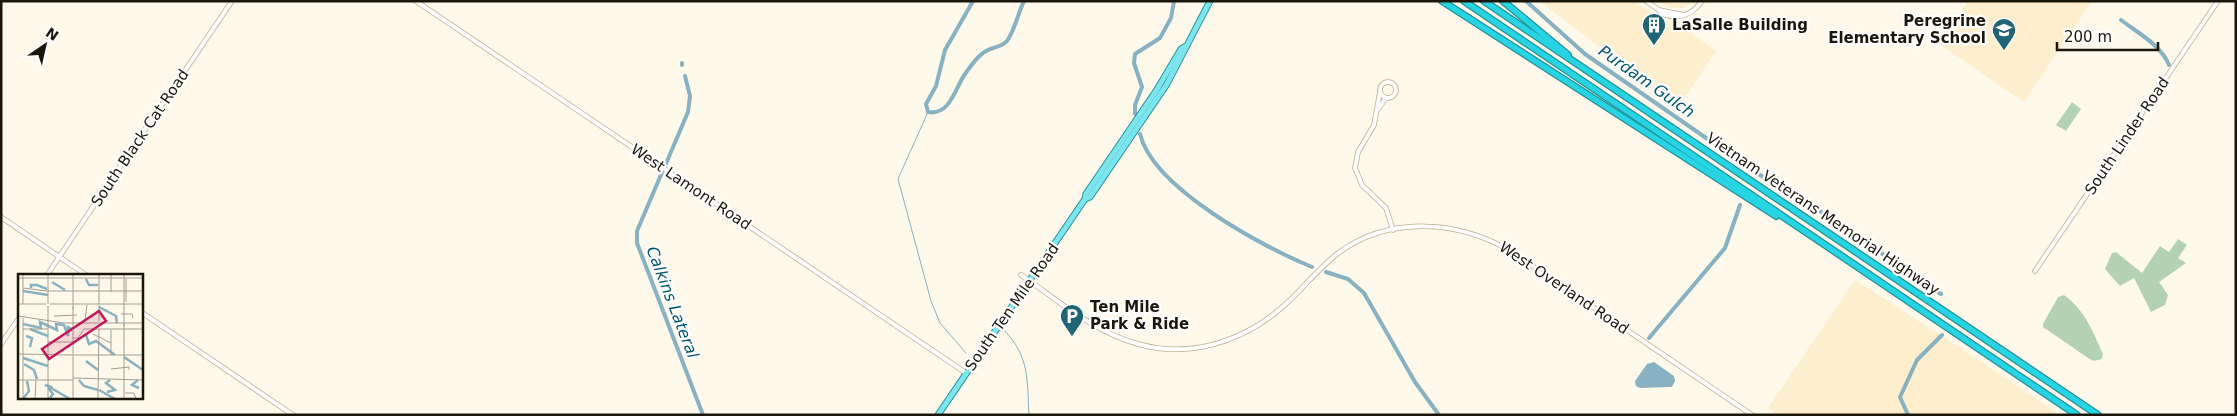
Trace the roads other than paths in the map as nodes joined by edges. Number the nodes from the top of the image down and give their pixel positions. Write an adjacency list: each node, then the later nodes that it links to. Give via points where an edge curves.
1 (232, 1): 21 (street, South Black Cat Road)
2 (416, 1): 30 (street, West Lamont Road)
3 (1210, 1): 11 (main road, South Ten Mile Road)
4 (1442, 1): 19 (highway, via 1764,209)
5 (1464, 1): 19 (highway, Vietnam Veterans Memorial Highway)
6 (1484, 1): 12 (highway, Vietnam Veterans Memorial Highway)
7 (1503, 1): 12 (highway)
8 (1646, 1): 9 (street, via 1659,10 1684,15)
9 (1702, 1)
10 (2218, 1): 22 (street, South Linder Road)
11 (1186, 46): 16 (main road, South Ten Mile Road, via 1172,75); 16 (main road, South Ten Mile Road, via 1181,49)
12 (1575, 62): 35 (highway, Vietnam Veterans Memorial Highway)
13 (1380, 92): 14 (street); 14 (street, via 1383,83 1390,82 1395,86 1395,94); 15 (street)
14 (1386, 98): 15 (street)
15 (1376, 114): 20 (street, via 1372,131 1358,152 1355,168 1362,186 1386,208)
16 (1138, 123): 17 (main road, South Ten Mile Road); 17 (main road, South Ten Mile Road)
17 (1105, 170): 26 (main road, South Ten Mile Road, via 1090,197)
18 (1, 217): 21 (street)
19 (1800, 228): 34 (highway, Vietnam Veterans Memorial Highway)
20 (1393, 230): 26 (street, West Overland Road, via 1339,253 1275,314 1255,327 1221,343 1201,347 1165,349 1126,341 1094,326); 33 (street, West Overland Road, via 1445,227 1497,243)
21 (59, 257): 23 (street, South Black Cat Road); 24 (street)
22 (2035, 271)
23 (48, 274)
24 (84, 274)
25 (1021, 276): 26 (street, West Overland Road)
26 (1030, 282): 30 (main road, South Ten Mile Road)
27 (142, 313): 31 (street)
28 (18, 319): 29 (street)
29 (1, 344)
30 (966, 373): 32 (main road, South Ten Mile Road)
31 (293, 415)
32 (938, 415)
33 (1752, 415)
34 (2077, 415)
35 (2098, 415)

